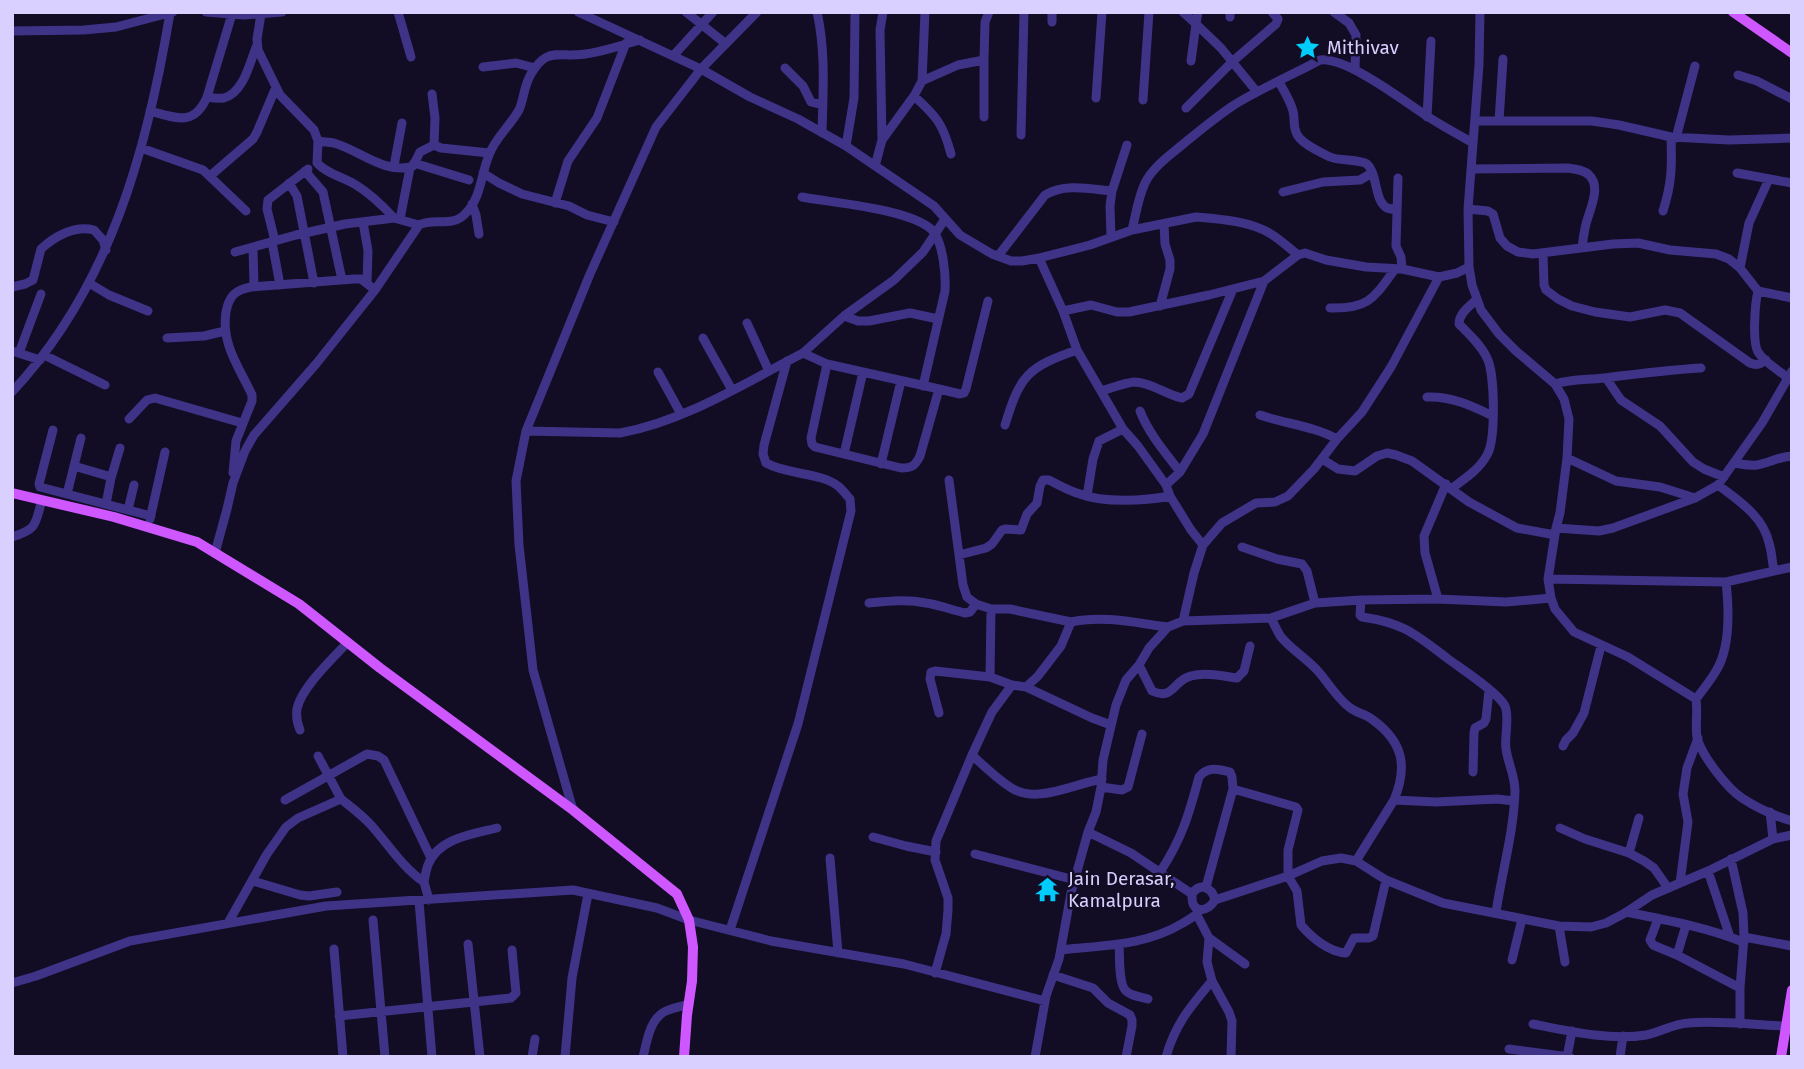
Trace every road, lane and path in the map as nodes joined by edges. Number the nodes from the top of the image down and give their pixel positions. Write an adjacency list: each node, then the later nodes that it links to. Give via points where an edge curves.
1 (206, 12): 24 (street)
2 (282, 12): 22 (street)
3 (398, 12): 36 (street)
4 (686, 12): 26 (street)
5 (713, 12): 26 (street)
6 (757, 12): 32 (street)
7 (817, 12): 58 (street)
8 (855, 12): 75 (street, via 854,98)
9 (883, 12): 70 (street)
10 (925, 12): 48 (street)
11 (989, 12): 38 (street)
12 (1024, 12): 67 (street)
13 (1102, 12): 55 (street)
14 (1149, 12): 57 (street)
15 (1183, 12): 27 (street)
16 (1198, 12): 27 (street)
17 (1272, 12): 40 (street, via 1276,24)
18 (1334, 12): 46 (street, via 1356,35)
19 (1480, 12): 63 (street)
20 (1733, 12): 34 (main road)
21 (171, 13): 28 (street, via 116,27); 60 (street)
22 (274, 13): 25 (street)
23 (584, 13): 29 (street)
24 (232, 14): 25 (street); 54 (street)
25 (261, 15): 33 (street)
26 (702, 24): 32 (street); 35 (street)
27 (1196, 24): 39 (street); 40 (street)
28 (12, 31)
29 (640, 40): 31 (street); 35 (street)
30 (1431, 41): 62 (street)
31 (626, 43): 43 (street, via 590,53 553,55); 97 (street, via 597,118 568,161)
32 (726, 44): 45 (street)
33 (257, 45): 50 (street); 54 (street, via 234,92 228,97)
34 (1792, 53)
35 (673, 56): 45 (street)
36 (411, 57)
37 (1503, 59): 64 (street)
38 (984, 60): 48 (street, via 958,65); 61 (street)
39 (1191, 61)
40 (1233, 61): 51 (street); 59 (street)
41 (1695, 66): 68 (street)
42 (483, 67): 43 (street, via 516,63)
43 (535, 68): 77 (street, via 519,109)
44 (785, 68): 58 (street, via 811,102)
45 (701, 69): 66 (street); 106 (street, via 656,127)
46 (1355, 71): 49 (street, via 1320,60); 62 (street)
47 (1738, 75): 56 (street)
48 (922, 81): 53 (street)
49 (1279, 82): 51 (street); 86 (street, via 1301,140 1331,157 1363,162)
50 (275, 87): 71 (street, via 314,130); 88 (street, via 253,139)
51 (1257, 92): 110 (street, via 1206,125 1155,169 1145,182)
52 (432, 94): 73 (street)
53 (914, 96): 70 (street); 78 (street, via 941,124)
54 (207, 97): 60 (street, via 189,118)
55 (1096, 98)
56 (1792, 99)
57 (1143, 100)
58 (822, 105): 66 (street)
59 (1186, 108)
60 (150, 111): 76 (street)
61 (984, 117)
62 (1427, 117): 72 (street)
63 (1475, 121): 64 (street); 72 (street)
64 (1499, 121): 68 (street, via 1592,121)
65 (402, 123): 81 (street)
66 (822, 133): 75 (street)
67 (1021, 135)
68 (1673, 137): 69 (street); 102 (street, via 1670,189)
69 (1792, 138)
70 (882, 140): 82 (street)
71 (318, 141): 79 (street); 81 (street)
72 (1473, 143): 83 (street)
73 (434, 145): 77 (street); 80 (street, via 420,152)
74 (1127, 145): 94 (street)
75 (846, 146): 82 (street)
76 (141, 148): 88 (street); 118 (street)
77 (489, 153): 85 (street)
78 (951, 154)
79 (317, 163): 84 (street); 103 (street, via 375,197)
80 (412, 165): 81 (street); 91 (street); 103 (street)
81 (394, 166)
82 (875, 166): 104 (street, via 934,206)
83 (1471, 169): 99 (street); 117 (street, via 1568,168 1591,176 1594,194)
84 (305, 171): 92 (street); 109 (street, via 323,192)
85 (483, 173): 97 (street, via 522,194); 98 (street)
86 (1372, 173): 95 (street, via 1360,180 1322,182); 100 (street, via 1383,205)
87 (1737, 173): 90 (street)
88 (211, 176): 101 (street)
89 (1398, 178): 100 (street)
90 (1769, 179): 93 (street); 125 (street, via 1749,223)
91 (469, 180)
92 (289, 183): 111 (street, via 297,196); 115 (street, via 267,204)
93 (1792, 183)
94 (1112, 191): 114 (street); 122 (street, via 1054,189)
95 (1283, 192)
96 (803, 197): 112 (street, via 915,218)
97 (555, 203): 106 (street)
98 (472, 204): 108 (street, via 457,220); 113 (street)
99 (1468, 209): 120 (street, via 1493,214 1507,246 1526,254); 124 (street)
100 (1397, 210): 126 (street)
101 (246, 211)
102 (1663, 211)
103 (397, 218): 105 (street); 108 (street)
104 (945, 219): 112 (street); 122 (street, via 960,235)
105 (363, 222): 109 (street); 131 (street)
106 (614, 222): 184 (street)
107 (1164, 224): 110 (street); 121 (street, via 1196,217 1248,225 1270,233); 143 (street, via 1170,269)
108 (419, 225): 137 (street)
109 (331, 227): 111 (street); 128 (street)
110 (1132, 230): 114 (street)
111 (304, 233): 115 (street); 130 (street)
112 (935, 233): 147 (street, via 894,280); 148 (street, via 946,276)
113 (479, 234)
114 (1111, 237): 123 (street)
115 (273, 241): 116 (street); 133 (street)
116 (253, 247): 119 (street); 135 (street)
117 (1582, 247): 120 (street); 125 (street, via 1638,243 1716,254)
118 (106, 250): 132 (street); 134 (street, via 94,230 70,231 41,249 33,280)
119 (235, 251)
120 (1543, 254): 157 (street, via 1546,290 1572,306 1630,317 1665,310 1680,313 1750,363)
121 (1298, 255): 126 (street); 129 (street)
122 (998, 256): 123 (street, via 1011,261)
123 (1040, 258): 146 (street)
124 (1469, 267): 127 (street); 141 (street)
125 (1740, 268): 138 (street)
126 (1398, 269): 127 (street); 144 (street, via 1368,302 1351,309)
127 (1439, 277): 186 (street, via 1391,367 1362,412)
128 (342, 280): 130 (street); 131 (street)
129 (1264, 281): 136 (street); 196 (street, via 1203,434)
130 (314, 282): 133 (street)
131 (367, 282): 137 (street)
132 (89, 283): 145 (street); 156 (street)
133 (280, 285): 135 (street)
134 (12, 287)
135 (254, 287): 150 (street, via 238,290 230,298)
136 (1233, 289): 143 (street); 173 (street, via 1189,394 1172,396 1134,382)
137 (375, 290): 200 (street, via 254,435)
138 (1758, 291): 140 (street); 157 (street, via 1755,344)
139 (41, 294): 154 (street)
140 (1792, 298)
141 (1477, 299): 167 (street, via 1499,334); 178 (street, via 1461,315 1460,324 1489,361)
142 (988, 301): 170 (street, via 964,393)
143 (1160, 306): 146 (street, via 1117,312 1091,305)
144 (1331, 308)
145 (148, 311)
146 (1063, 311): 153 (street)
147 (844, 316): 148 (street, via 869,321 910,313); 155 (street)
148 (938, 319): 169 (street)
149 (747, 323): 161 (street)
150 (225, 331): 151 (street); 180 (street, via 251,395)
151 (167, 338)
152 (703, 338): 171 (street)
153 (1077, 350): 173 (street); 181 (street, via 1034,368 1016,393)
154 (15, 352): 156 (street)
155 (803, 353): 158 (street); 159 (street)
156 (42, 358): 168 (street); 172 (street)
157 (1766, 360): 164 (street)
158 (787, 361): 161 (street); 302 (street, via 764,445 766,463 838,486 850,499 851,511 798,723)
159 (827, 364): 163 (street); 189 (street, via 811,438 815,447)
160 (1701, 368): 165 (street)
161 (769, 370): 171 (street)
162 (657, 372): 176 (street)
163 (863, 372): 166 (street); 189 (street)
164 (1790, 374): 193 (street)
165 (1606, 378): 167 (street); 199 (street, via 1621,400 1660,426 1693,462)
166 (901, 381): 169 (street); 194 (street)
167 (1555, 384): 191 (street, via 1569,419)
168 (105, 385)
169 (923, 386): 170 (street)
170 (939, 389): 194 (street, via 916,464 911,468)
171 (732, 390): 176 (street)
172 (12, 391)
173 (1101, 391): 182 (street)
174 (1427, 397): 178 (street, via 1464,402)
175 (1140, 411): 196 (street)
176 (681, 414): 184 (street, via 620,433)
177 (1260, 415): 186 (street)
178 (1493, 416): 203 (street, via 1487,456 1478,468)
179 (129, 419): 180 (street, via 155,398)
180 (242, 423): 200 (street, via 234,448)
181 (1005, 425)
182 (1123, 429): 202 (street); 206 (street, via 1099,442)
183 (53, 430): 205 (street, via 39,484)
184 (526, 430): 259 (street, via 516,481 533,670)
185 (81, 438): 195 (street)
186 (1336, 439): 192 (street)
187 (120, 448): 197 (street)
188 (166, 452): 212 (street)
189 (844, 454): 194 (street)
190 (1792, 456): 193 (street, via 1761,465)
191 (1567, 458): 208 (street, via 1616,481); 213 (street)
192 (1322, 459): 203 (street, via 1338,469 1355,471 1377,456 1396,454); 215 (street, via 1288,496 1256,503 1222,523)
193 (1734, 463): 199 (street)
194 (881, 464)
195 (74, 466): 197 (street); 205 (street)
196 (1180, 472): 202 (street)
197 (111, 478): 210 (street)
198 (949, 480): 218 (street)
199 (1721, 481): 208 (street); 220 (street, via 1762,525)
200 (233, 483): 217 (street)
201 (134, 485): 211 (street)
202 (1166, 485): 207 (street)
203 (1449, 486): 213 (street, via 1517,528); 224 (street, via 1424,536)
204 (12, 493): 209 (main road)
205 (67, 494): 210 (street)
206 (1087, 496): 207 (street, via 1122,500); 218 (street, via 1043,480 1037,503 1021,530 1005,528 986,548)
207 (1170, 496): 215 (street)
208 (1695, 498): 213 (street, via 1613,528)
209 (43, 500): 212 (main road); 214 (street, via 34,527)
210 (106, 504): 211 (street)
211 (128, 510): 212 (street)
212 (149, 522): 217 (main road)
213 (1555, 531): 221 (street)
214 (12, 537)
215 (1203, 545): 231 (street)
216 (1242, 547): 227 (street, via 1302,564)
217 (215, 553): 234 (main road, via 299,604)
218 (958, 555): 228 (street, via 962,585)
219 (1792, 567): 220 (street)
220 (1774, 571): 222 (street)
221 (1548, 579): 222 (street); 223 (street)
222 (1726, 582): 242 (street, via 1729,606 1723,650 1718,669)
223 (1550, 598): 224 (street, via 1506,602); 236 (street, via 1574,632)
224 (1438, 599): 225 (street)
225 (1361, 600): 227 (street); 241 (street, via 1362,617 1386,620 1411,631)
226 (869, 603): 228 (street, via 911,600 965,613)
227 (1315, 603): 230 (street)
228 (976, 604): 229 (street)
229 (991, 609): 232 (street); 238 (street)
230 (1271, 618): 231 (street); 257 (street, via 1280,635 1341,700 1372,719 1400,751 1402,768)
231 (1183, 621): 233 (street)
232 (1071, 622): 233 (street, via 1111,619); 240 (street, via 1061,646)
233 (1168, 626): 237 (street)
234 (348, 642): 245 (street, via 303,695 296,713); 259 (main road)
235 (1250, 646): 237 (street, via 1244,671 1237,678 1195,675 1165,694 1152,691)
236 (1601, 646): 242 (street, via 1628,657); 248 (street, via 1584,713)
237 (1139, 665): 244 (street, via 1126,680)
238 (990, 677): 239 (street); 243 (street, via 931,672)
239 (1012, 685): 240 (street); 249 (street, via 992,712)
240 (1026, 687): 244 (street)
241 (1489, 690): 251 (street, via 1485,723 1474,733); 258 (street, via 1505,706 1505,747)
242 (1696, 699): 247 (street)
243 (939, 713)
244 (1111, 725): 253 (street)
245 (300, 730)
246 (1142, 734): 253 (street, via 1128,787 1122,790)
247 (1698, 738): 260 (street, via 1705,755 1740,797); 283 (street, via 1683,794 1688,822)
248 (1563, 746)
249 (972, 755): 253 (street, via 1018,792 1034,795 1085,782); 269 (street, via 936,841)
250 (318, 756): 252 (street)
251 (1473, 772)
252 (328, 776): 255 (street); 256 (street); 272 (street, via 367,754 379,755)
253 (1101, 783): 265 (street)
254 (1233, 789): 277 (street, via 1230,772 1209,769 1199,776 1177,845); 278 (street, via 1298,810 1288,850); 284 (street)
255 (341, 799): 281 (street, via 286,827); 282 (street)
256 (285, 800)
257 (1394, 800): 258 (street); 275 (street)
258 (1514, 801): 292 (street)
259 (573, 810): 298 (main road, via 677,894)
260 (1770, 812): 262 (street); 268 (street)
261 (1639, 818): 270 (street)
262 (1792, 821)
263 (497, 828): 272 (street, via 451,840)
264 (1560, 828): 270 (street)
265 (1088, 832): 277 (street); 279 (street)
266 (1792, 835): 268 (street)
267 (873, 837): 269 (street)
268 (1773, 839): 274 (street)
269 (936, 852): 317 (street, via 948,910)
270 (1629, 853): 285 (street, via 1654,868)
271 (975, 854): 279 (street)
272 (431, 858): 282 (street)
273 (830, 858): 312 (street)
274 (1731, 859): 276 (street); 305 (street)
275 (1356, 861): 278 (street, via 1322,860); 280 (street)
276 (1708, 871): 283 (street); 303 (street)
277 (1160, 872): 288 (street)
278 (1288, 876): 280 (street, via 1297,891 1303,928 1342,954 1354,938 1373,936); 290 (street)
279 (1075, 880): 311 (street)
280 (1386, 880): 292 (street, via 1443,903)
281 (253, 881): 286 (street, via 300,895); 299 (street)
282 (424, 882): 289 (street)
283 (1680, 883): 285 (street)
284 (1206, 887): 288 (street); 290 (street)
285 (1668, 888): 293 (street)
286 (337, 892)
287 (588, 894): 289 (street, via 573,890); 298 (street, via 657,908); 342 (street, via 572,978)
288 (1192, 894): 294 (street)
289 (429, 900): 291 (street)
290 (1215, 900): 294 (street)
291 (418, 901): 299 (street, via 326,906); 327 (street)
292 (1496, 912): 295 (street)
293 (1626, 912): 296 (street); 301 (street, via 1606,923)
294 (1198, 913): 304 (street); 307 (street, via 1166,933)
295 (1522, 919): 301 (street); 314 (street)
296 (1658, 919): 300 (street); 313 (street, via 1651,944)
297 (373, 920): 328 (street)
298 (689, 920): 302 (street); 326 (main road, via 693,947)
299 (228, 923): 320 (street, via 130,941)
300 (1686, 925): 303 (street); 313 (street)
301 (1559, 926): 315 (street)
302 (730, 930): 312 (street)
303 (1730, 937): 305 (street)
304 (1209, 938): 316 (street); 319 (street)
305 (1744, 939): 308 (street); 321 (street)
306 (468, 944): 324 (street)
307 (1119, 944): 311 (street); 323 (street, via 1124,990)
308 (1792, 946)
309 (334, 949): 329 (street)
310 (512, 950): 324 (street, via 514,996)
311 (1061, 950): 318 (street)
312 (838, 953): 317 (street)
313 (1677, 955): 321 (street)
314 (1512, 961)
315 (1565, 962)
316 (1245, 964)
317 (935, 972): 325 (street)
318 (1053, 975): 325 (street); 346 (street, via 1093,988 1129,1014)
319 (1212, 981): 347 (street, via 1179,1022); 348 (street, via 1232,1021)
320 (12, 983)
321 (1740, 988): 331 (street)
322 (1792, 990): 332 (main road)
323 (1147, 999)
324 (474, 1001): 327 (street); 340 (street)
325 (1045, 1002): 345 (street)
326 (689, 1004): 343 (street, via 657,1018); 344 (main road)
327 (428, 1006): 328 (street); 339 (street)
328 (380, 1011): 329 (street); 338 (street)
329 (339, 1016): 337 (street)
330 (1533, 1024): 333 (street)
331 (1740, 1024): 332 (street); 334 (street, via 1689,1023)
332 (1786, 1026): 351 (main road)
333 (1572, 1031): 334 (street); 349 (street)
334 (1623, 1036): 350 (street)
335 (535, 1039): 341 (street)
336 (1509, 1049): 349 (street)
337 (343, 1057)
338 (385, 1057)
339 (432, 1057)
340 (480, 1057)
341 (532, 1057)
342 (565, 1057)
343 (643, 1057)
344 (684, 1057)
345 (1035, 1057)
346 (1126, 1057)
347 (1166, 1057)
348 (1231, 1057)
349 (1568, 1057)
350 (1620, 1057)
351 (1781, 1057)

